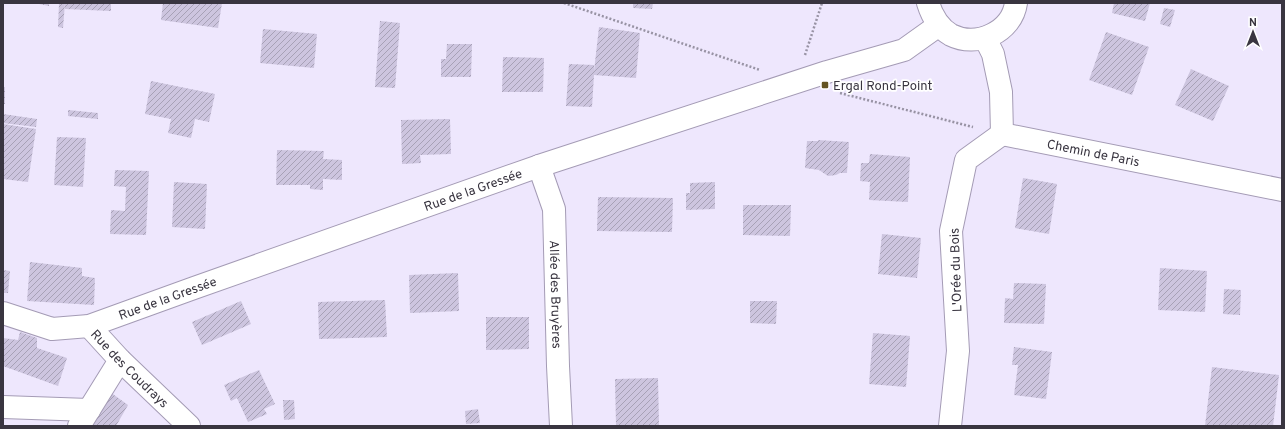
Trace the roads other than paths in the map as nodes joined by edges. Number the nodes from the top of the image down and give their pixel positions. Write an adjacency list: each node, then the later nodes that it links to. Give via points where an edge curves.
1 (928, 3): 3 (street, via 933,18)
2 (1016, 3): 4 (street, via 1011,19 999,31)
3 (939, 25): 4 (street, via 951,35 966,39); 6 (street, Rue de la Gressée, via 904,50 796,82)
4 (985, 38): 5 (street, via 993,54 1001,92)
5 (1002, 134): 7 (street, Chemin de Paris); 15 (street, L'Orée du Bois, via 966,160 951,231 958,351)
6 (539, 166): 9 (street, Rue de la Gressée); 14 (street, Allée des Bruyères, via 554,209)
7 (1282, 190)
8 (3, 314): 9 (street, Rue de la Gressée, via 52,329)
9 (88, 326): 10 (street, Rue des Coudrays)
10 (120, 360): 12 (street); 13 (street, Rue des Coudrays)
11 (3, 407): 12 (street)
12 (84, 418)
13 (189, 426)
14 (561, 426)
15 (950, 426)

